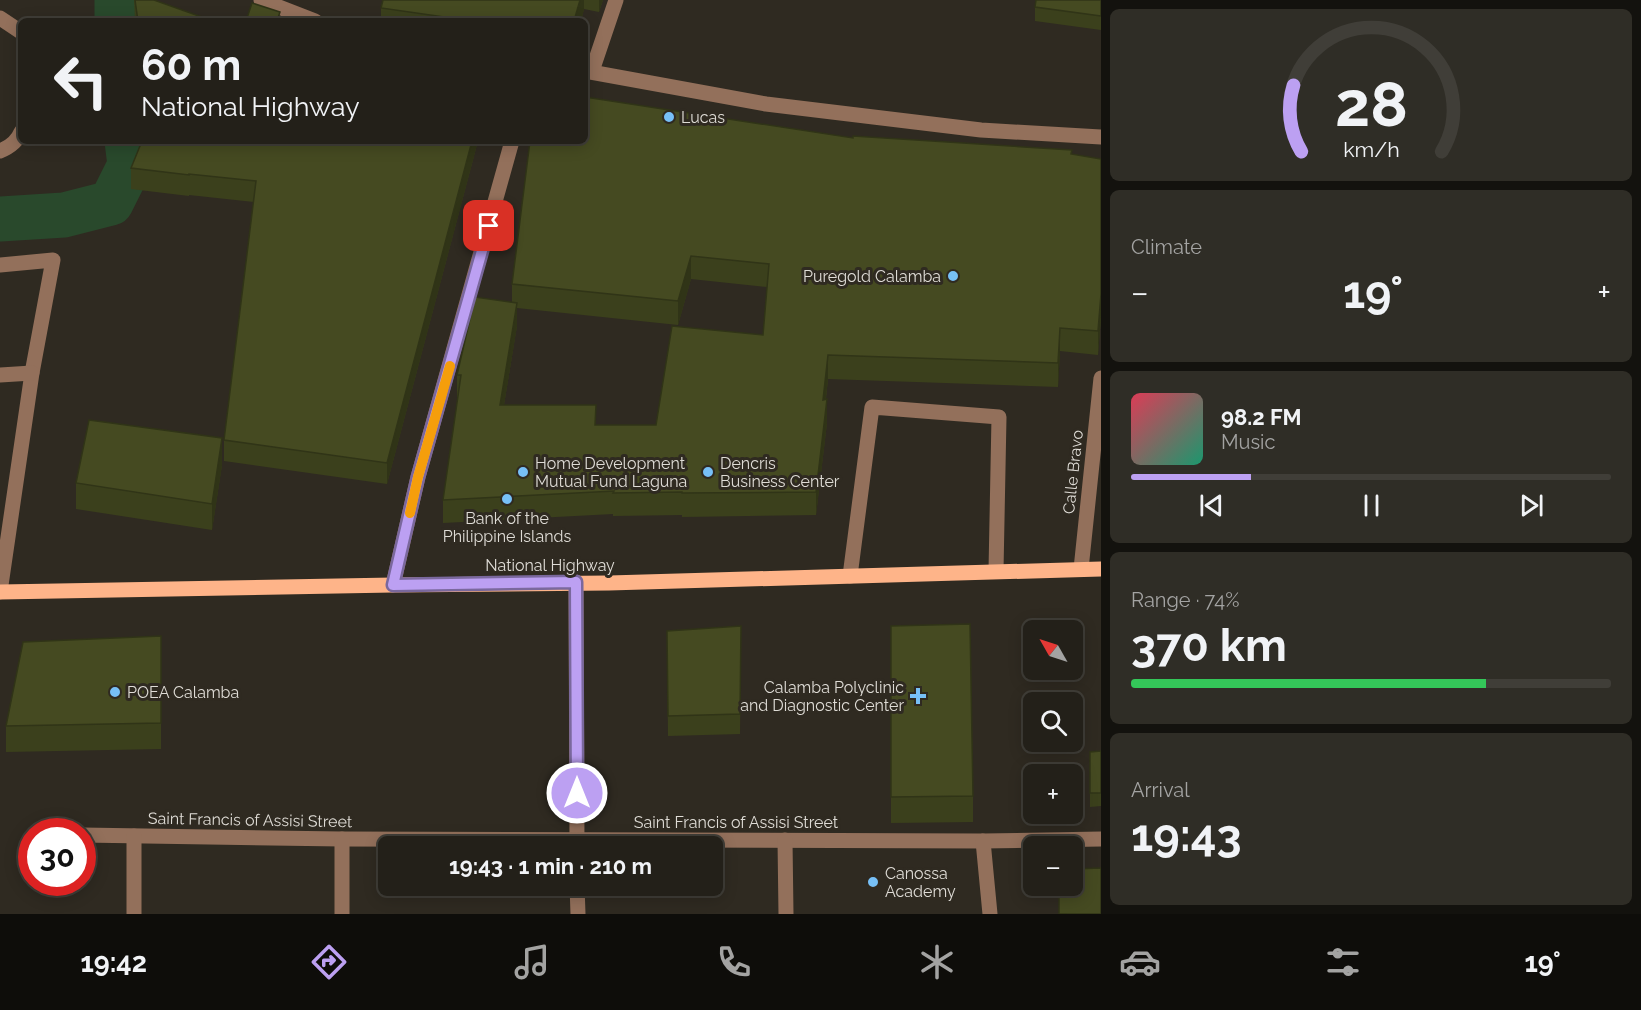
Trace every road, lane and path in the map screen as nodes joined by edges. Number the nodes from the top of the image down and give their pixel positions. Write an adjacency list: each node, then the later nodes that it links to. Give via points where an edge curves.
1 (261, 0): 4 (street)
2 (616, 0): 6 (street)
3 (0, 18): 5 (street)
4 (307, 18)
5 (18, 30)
6 (588, 71): 7 (street, via 766,104 981,130)
7 (1101, 137)
8 (18, 138): 10 (street)
9 (511, 144): 20 (street, via 418,477)
10 (0, 151)
11 (0, 265): 12 (street, via 53,260)
12 (32, 373): 13 (street); 21 (street)
13 (0, 375)
14 (1101, 378): 15 (street, Calle Bravo)
15 (1081, 569): 16 (main road, National Highway); 17 (main road, National Highway)
16 (1101, 569)
17 (996, 571): 18 (main road, National Highway); 18 (street, via 999,417 872,407)
18 (850, 576): 19 (main road, National Highway)
19 (576, 582): 20 (main road, National Highway); 24 (street)
20 (393, 585): 21 (main road, National Highway)
21 (0, 592)
22 (96, 835): 23 (street, Saint Francis of Assisi Street)
23 (134, 836): 25 (street, Saint Francis of Assisi Street); 32 (street)
24 (577, 836)
25 (342, 839): 27 (street, Saint Francis of Assisi Street); 33 (street)
26 (1101, 839): 30 (street, Saint Francis of Assisi Street)
27 (378, 840)
28 (786, 840): 29 (street, Saint Francis of Assisi Street); 30 (street, Saint Francis of Assisi Street); 35 (street)
29 (723, 841)
30 (983, 841): 36 (street)
31 (578, 896): 34 (street)
32 (134, 914)
33 (342, 914)
34 (578, 914)
35 (786, 914)
36 (990, 914)

